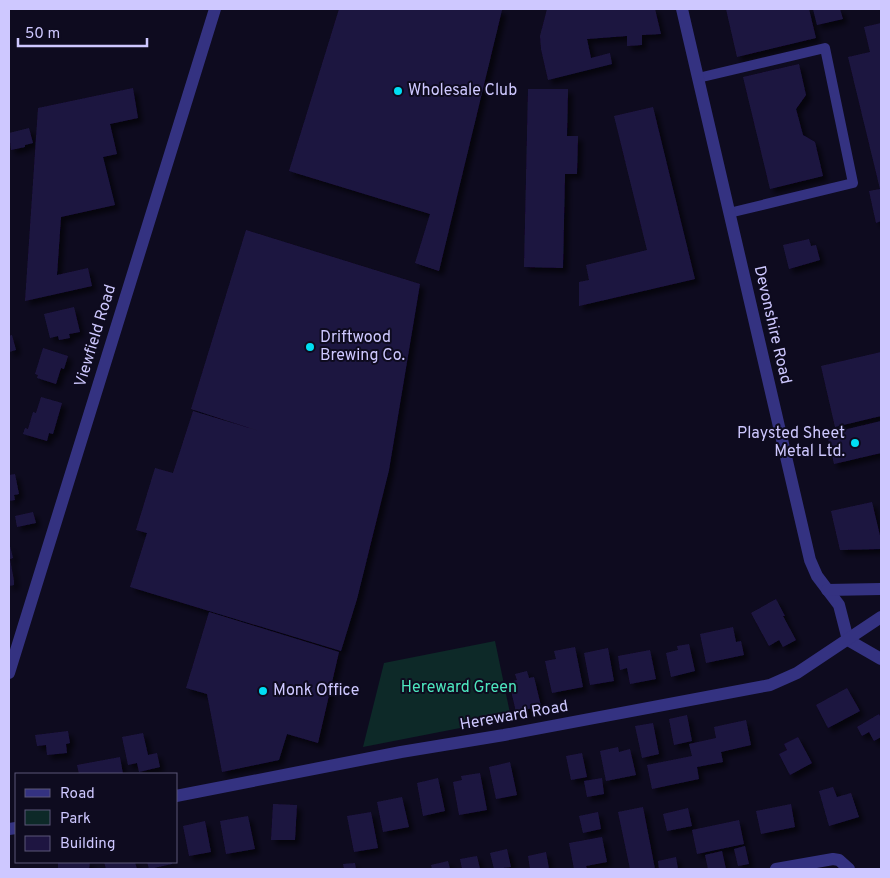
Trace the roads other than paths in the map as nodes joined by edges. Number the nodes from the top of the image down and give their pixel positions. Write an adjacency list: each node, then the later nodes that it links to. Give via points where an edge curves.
1 (215, 9): 10 (street, Viewfield Road)
2 (682, 9): 3 (street, Devonshire Road)
3 (698, 78): 4 (street, Devonshire Road); 4 (lane, via 825,48 853,183)
4 (729, 213): 6 (street, Devonshire Road, via 810,560)
5 (881, 589): 6 (street)
6 (827, 590): 8 (street, Devonshire Road, via 839,605)
7 (880, 621): 8 (street, Hereward Road)
8 (848, 640): 9 (street); 11 (street, Hereward Road, via 798,673 770,685)
9 (881, 659)
10 (9, 673)
11 (178, 796)
12 (776, 869): 13 (street, via 833,859)
13 (848, 869)

